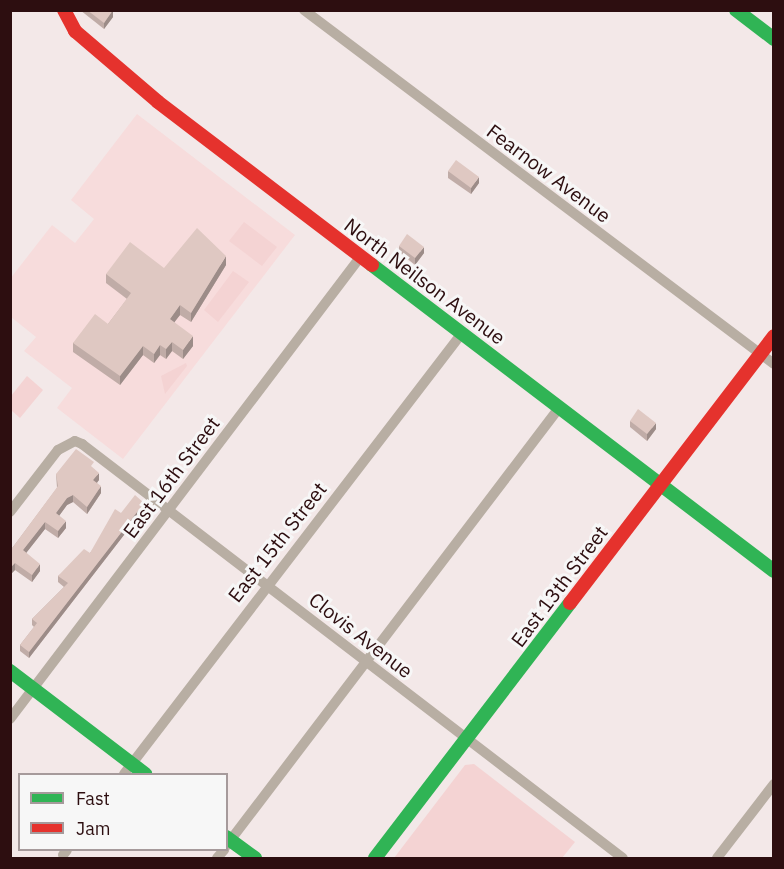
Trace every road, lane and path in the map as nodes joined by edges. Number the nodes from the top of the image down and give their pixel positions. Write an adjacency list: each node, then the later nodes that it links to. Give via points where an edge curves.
1 (64, 10): 5 (main road, North Neilson Avenue, via 75,31 158,102)
2 (304, 10): 8 (street, Fearnow Avenue)
3 (736, 10): 4 (main road)
4 (774, 39)
5 (361, 256): 6 (main road, North Neilson Avenue); 12 (street, East 16th Street)
6 (462, 333): 10 (main road, North Neilson Avenue); 15 (street, East 15th Street)
7 (774, 336): 8 (main road, East 13th Street)
8 (760, 354): 9 (street, Fearnow Avenue); 11 (main road, East 13th Street)
9 (774, 364)
10 (559, 408): 11 (main road, North Neilson Avenue); 16 (street)
11 (660, 485): 14 (main road, North Neilson Avenue); 20 (main road, East 13th Street)
12 (168, 510): 13 (street, Clovis Avenue, via 75,441 58,450); 15 (street, Clovis Avenue); 18 (street, East 16th Street)
13 (10, 512)
14 (774, 571)
15 (267, 584): 16 (street, Clovis Avenue); 21 (street, East 15th Street)
16 (366, 662): 20 (street, Clovis Avenue); 23 (street)
17 (10, 671): 18 (main road)
18 (33, 689): 19 (street, East 16th Street); 21 (main road)
19 (10, 719)
20 (466, 740): 26 (main road, East 13th Street); 27 (street, Clovis Avenue)
21 (128, 769)
22 (774, 784): 28 (street)
23 (228, 842)
24 (228, 844): 25 (main road)
25 (255, 858)
26 (375, 858)
27 (623, 858)
28 (717, 858)

